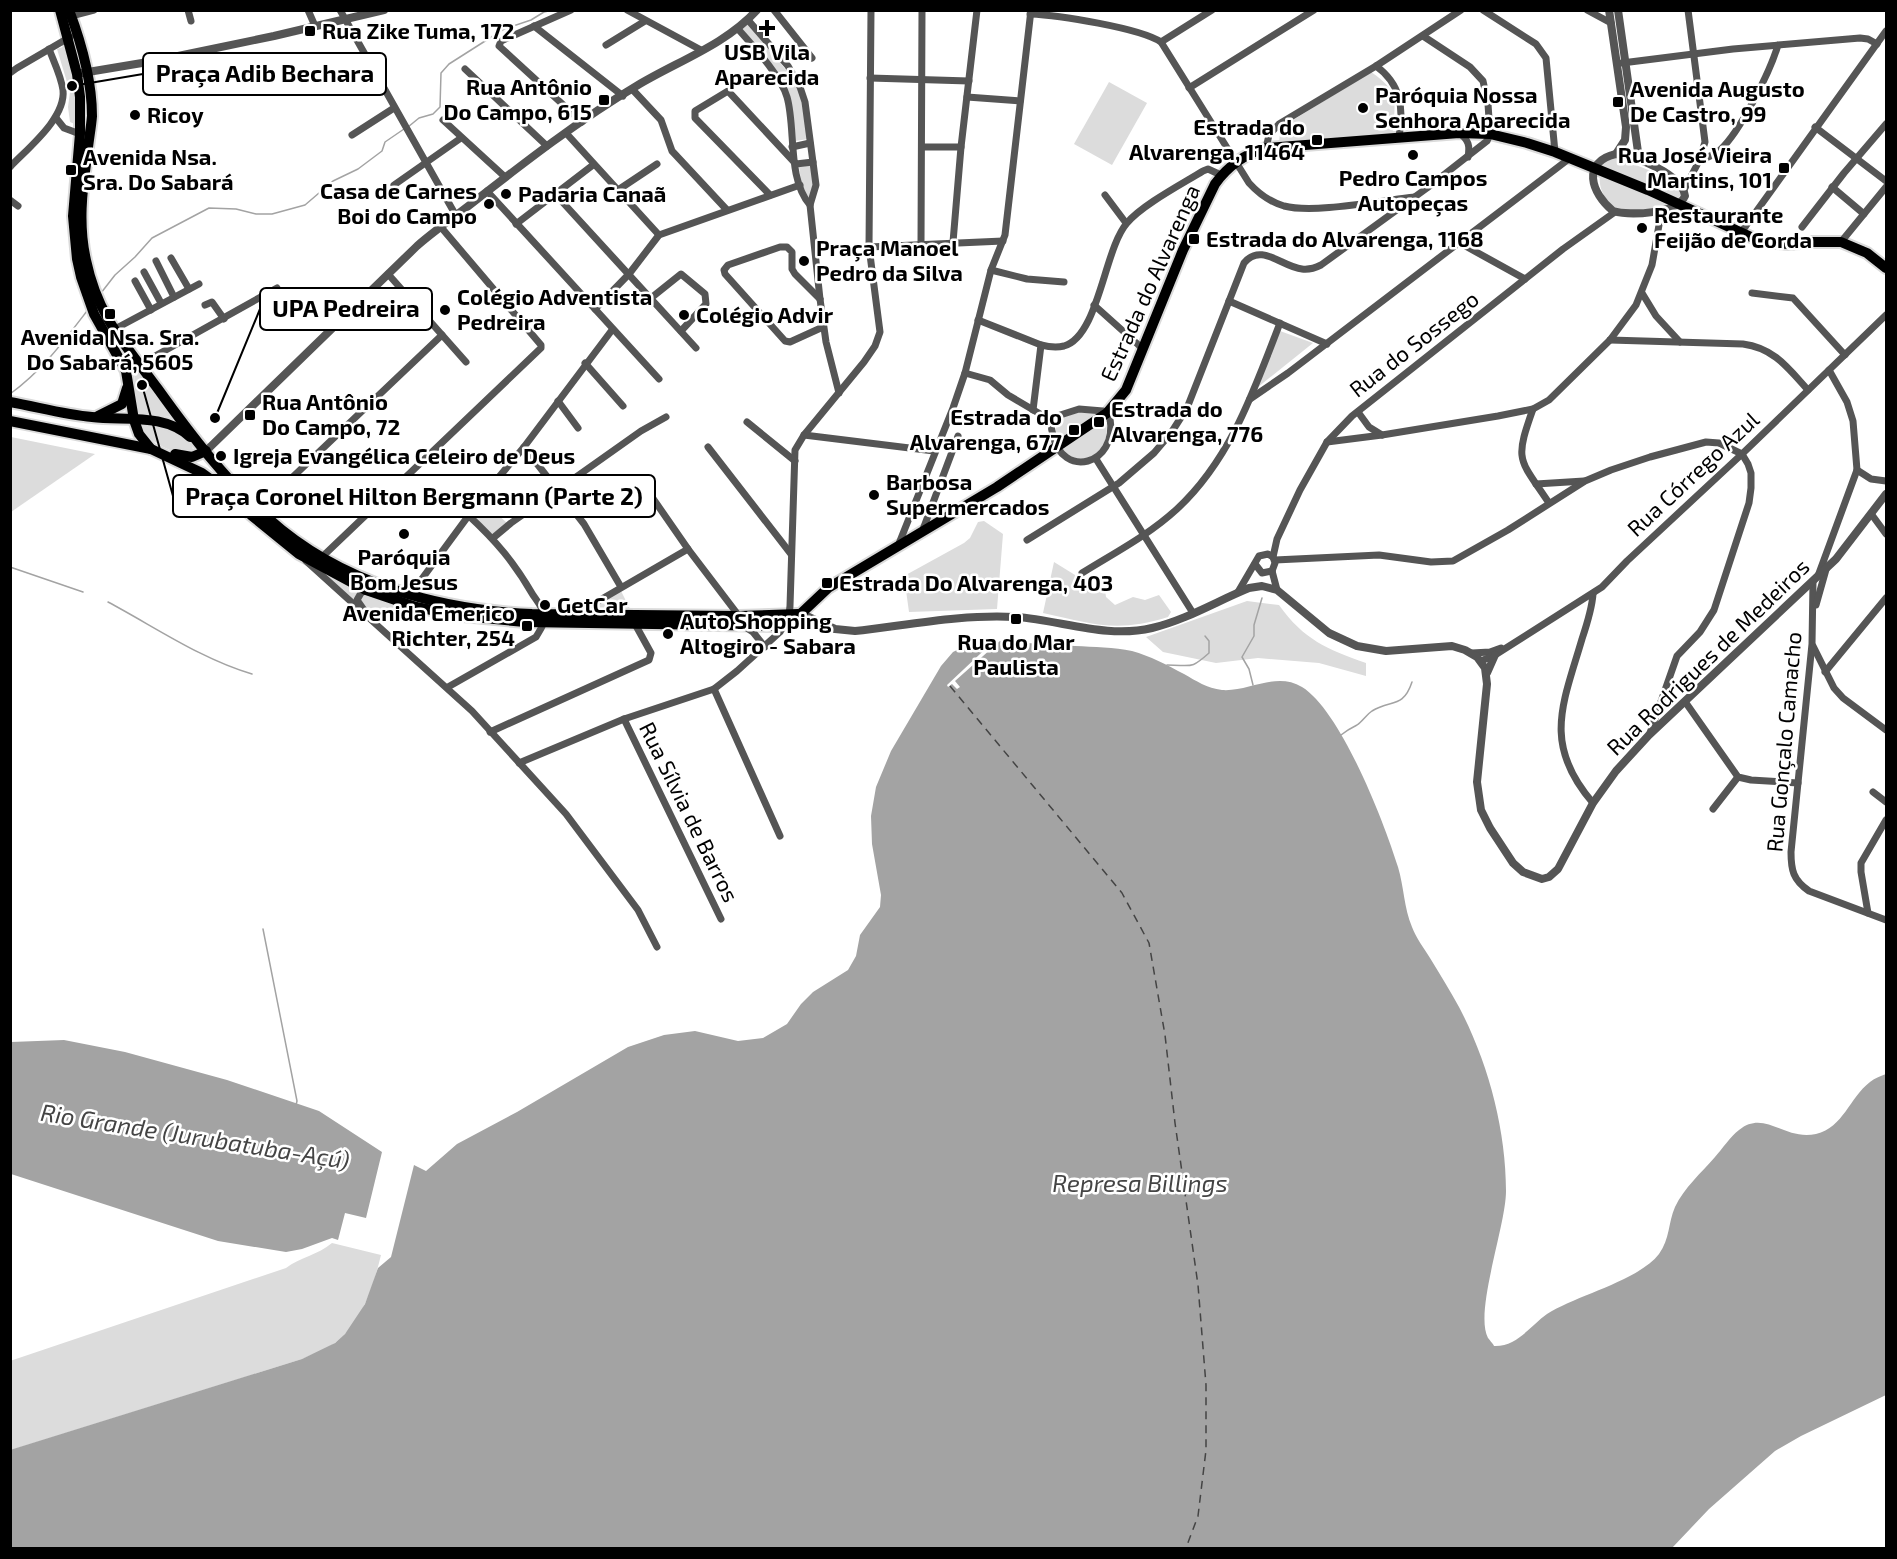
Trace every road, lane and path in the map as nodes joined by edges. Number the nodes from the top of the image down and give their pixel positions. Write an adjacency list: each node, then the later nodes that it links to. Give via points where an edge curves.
1 (60, 10): 33 (main road)
2 (94, 10): 23 (street)
3 (188, 10): 26 (street)
4 (308, 10): 29 (street)
5 (340, 10): 24 (street)
6 (384, 10): 24 (street)
7 (571, 10): 30 (street)
8 (627, 10): 27 (street)
9 (757, 10): 25 (street)
10 (774, 10): 42 (street)
11 (871, 10): 48 (street)
12 (922, 10): 49 (street)
13 (977, 10): 50 (street)
14 (1212, 10): 35 (street)
15 (1314, 10): 51 (street)
16 (1461, 10): 34 (street)
17 (1483, 10): 76 (street, via 1536,44 1546,58)
18 (1587, 10): 28 (street)
19 (1609, 10): 28 (street)
20 (1618, 10): 43 (street)
21 (1688, 10): 41 (street)
22 (1031, 12): 35 (street, via 1129,31); 55 (street)
23 (70, 13): 33 (main road)
24 (345, 20): 29 (street); 56 (street)
25 (748, 20): 31 (street); 70 (street, via 796,79 805,102)
26 (191, 21)
27 (645, 21): 37 (street); 40 (street)
28 (1611, 23): 43 (street)
29 (315, 26): 47 (street)
30 (534, 26): 53 (street); 59 (street, via 501,41 499,46)
31 (738, 29): 40 (street); 72 (street, via 786,93)
32 (1887, 31): 36 (street)
33 (72, 36): 39 (street); 47 (main road)
34 (1423, 36): 44 (street); 66 (street, via 1470,67 1483,81)
35 (1161, 42): 51 (street)
36 (1877, 44): 38 (street, via 1860,38); 62 (street)
37 (606, 45)
38 (1778, 45): 41 (street); 82 (street, via 1755,98 1732,134 1720,150)
39 (49, 49): 46 (street); 57 (street, via 63,87)
40 (701, 50): 52 (street)
41 (1694, 53): 43 (street); 82 (street, via 1705,132)
42 (812, 58)
43 (1621, 63): 61 (street)
44 (1376, 66): 68 (street, via 1389,76 1399,93); 75 (street, via 1274,128 1269,135)
45 (465, 69): 71 (street)
46 (10, 73)
47 (82, 73): 65 (main road); 157 (main road, via 92,118 81,204 83,242 98,303)
48 (870, 78): 49 (street); 125 (street)
49 (921, 80): 50 (street); 73 (street)
50 (969, 81): 54 (street)
51 (1189, 88): 84 (street)
52 (632, 89): 53 (street); 109 (street, via 661,120 672,151)
53 (623, 96): 59 (street)
54 (967, 97): 55 (street); 74 (street)
55 (1020, 101): 120 (street)
56 (394, 108): 67 (street); 85 (street)
57 (56, 118): 65 (street, via 64,128); 89 (street)
58 (443, 120): 69 (street)
59 (582, 122): 63 (street)
60 (1887, 124): 81 (street)
61 (1630, 127): 77 (street); 80 (street)
62 (1815, 127): 81 (street); 118 (street)
63 (566, 133): 71 (street); 88 (street)
64 (1459, 133): 66 (main road, Estrada do Alvarenga); 68 (main road, Estrada do Alvarenga); 78 (street, via 1469,145)
65 (80, 134): 174 (main road, via 73,216 77,259 94,314 123,362)
66 (1490, 134): 76 (main road, Estrada do Alvarenga); 78 (street)
67 (352, 135)
68 (1399, 137): 75 (main road, Estrada do Alvarenga)
69 (461, 138): 85 (street); 92 (street)
70 (810, 143): 72 (street); 83 (street)
71 (547, 146): 92 (street)
72 (792, 147): 87 (street)
73 (922, 147): 74 (street); 124 (street)
74 (961, 147): 121 (street)
75 (1271, 148): 84 (main road, Estrada do Alvarenga, via 1250,153)
76 (1555, 152): 79 (main road, Estrada do Alvarenga)
77 (1616, 153): 80 (street); 90 (street, via 1603,158)
78 (1468, 157): 104 (street)
79 (1570, 158): 90 (main road, Estrada do Alvarenga); 123 (street)
80 (1639, 159): 99 (street, via 1667,174)
81 (1857, 159): 93 (street); 97 (street)
82 (1699, 161): 99 (street)
83 (813, 162): 87 (street); 107 (street, via 816,185)
84 (1236, 162): 91 (main road, Estrada do Alvarenga); 104 (street, via 1259,194 1285,206 1312,208)
85 (425, 164): 94 (street); 112 (street)
86 (657, 164): 98 (street)
87 (796, 164): 95 (street); 102 (street, via 728,91 695,111 694,118)
88 (593, 165): 98 (street); 101 (street)
89 (10, 167)
90 (1594, 168): 106 (main road, Estrada do Alvarenga); 111 (street, via 1599,194)
91 (1221, 175): 114 (street, via 1208,169 1203,171); 166 (main road, Estrada do Alvarenga, via 1198,216)
92 (504, 176): 100 (street)
93 (1887, 182)
94 (394, 184)
95 (800, 185): 102 (street); 107 (street)
96 (1887, 187): 113 (street)
97 (1832, 188): 113 (street); 117 (street)
98 (618, 190): 119 (street)
99 (1684, 190): 106 (street)
100 (487, 191): 112 (street); 115 (street)
101 (556, 195): 115 (street); 132 (street)
102 (770, 195): 109 (street)
103 (1105, 195): 114 (street)
104 (1416, 197): 145 (street, via 1330,260 1311,269 1293,267 1262,254 1253,255 1244,263)
105 (10, 200): 108 (street)
106 (1680, 204): 110 (street); 118 (main road, Estrada do Alvarenga)
107 (810, 205): 144 (street)
108 (18, 206)
109 (727, 210): 119 (street)
110 (1660, 211): 111 (street); 139 (street, via 1657,242)
111 (1615, 212): 133 (street, Rua do Sossego)
112 (455, 214): 116 (street)
113 (1864, 214): 122 (street)
114 (1126, 223): 148 (street)
115 (516, 224): 149 (street)
116 (440, 226): 131 (street); 229 (street, via 541,345 541,350)
117 (1802, 227)
118 (1740, 234): 122 (main road, Estrada do Alvarenga, via 1775,244)
119 (659, 235): 132 (street)
120 (1003, 241): 121 (street); 129 (street)
121 (953, 242): 124 (street)
122 (1842, 242): 128 (main road, Estrada do Alvarenga)
123 (1460, 243): 133 (street); 163 (street)
124 (921, 244): 125 (street)
125 (869, 247): 176 (street, via 879,339)
126 (171, 258): 138 (street)
127 (156, 261): 142 (street)
128 (1887, 268)
129 (991, 270): 135 (street, via 1027,279); 153 (street)
130 (144, 272): 146 (street)
131 (388, 274): 141 (street); 160 (street)
132 (629, 274): 143 (street); 149 (street)
133 (1525, 279): 183 (street, Rua do Sossego)
134 (135, 281): 150 (street)
135 (1064, 282)
136 (199, 284): 138 (street)
137 (277, 288): 152 (street)
138 (189, 289): 142 (street)
139 (1642, 293): 161 (street); 162 (street, via 1656,316)
140 (1752, 293): 167 (street, via 1793,298)
141 (366, 295): 154 (street); 200 (street)
142 (174, 297): 146 (street)
143 (651, 298): 159 (street); 159 (street, via 681,274 705,294 706,304)
144 (820, 299): 156 (street); 156 (street, via 795,274 790,249 780,247 728,265 724,270 785,341)
145 (1229, 301): 155 (street); 209 (street, via 1187,408 1154,453)
146 (161, 303): 150 (street)
147 (205, 305): 152 (street, via 212,302)
148 (1095, 305): 164 (street, via 1073,341 1059,347); 166 (street)
149 (595, 309): 158 (street)
150 (150, 310): 157 (street)
151 (1887, 315): 167 (street, Rua Córrego Azul)
152 (224, 319): 170 (street)
153 (978, 320): 164 (street); 172 (street)
154 (390, 321)
155 (1280, 323): 163 (street); 177 (street)
156 (823, 327): 176 (street)
157 (113, 330): 170 (main road)
158 (612, 330): 169 (street); 173 (street)
159 (681, 331): 165 (street)
160 (442, 336): 168 (street); 214 (street)
161 (1610, 340): 162 (street); 181 (street, via 1549,400)
162 (1680, 342): 175 (street, via 1758,346)
163 (1327, 344): 177 (street)
164 (1041, 345): 182 (street)
165 (696, 348)
166 (1143, 349): 184 (main road, Estrada do Alvarenga, via 1126,390)
167 (1845, 355): 171 (street, Rua Córrego Azul)
168 (466, 362)
169 (585, 363): 179 (street); 180 (street)
170 (139, 365): 200 (main road)
171 (1829, 370): 175 (street, Rua Córrego Azul); 205 (street, via 1854,421)
172 (965, 373): 182 (street, via 990,380); 201 (street)
173 (659, 379)
174 (129, 382): 186 (main road, via 122,404); 187 (main road)
175 (1808, 390): 202 (street, Rua Córrego Azul)
176 (839, 393): 192 (street)
177 (1250, 399): 218 (street, via 1227,446 1195,492)
178 (10, 402): 186 (main road)
179 (558, 402): 191 (street); 196 (street)
180 (623, 406)
181 (1533, 409): 193 (street); 208 (street, via 1521,449 1524,468)
182 (1033, 410): 189 (street)
183 (1358, 412): 193 (street, via 1369,427); 195 (street, Rua do Sossego)
184 (1107, 413): 189 (street, via 1079,409 1060,414); 198 (main road, Estrada do Alvarenga); 203 (street, via 1110,433 1105,449)
185 (666, 417): 211 (street)
186 (93, 418): 187 (main road)
187 (134, 420): 199 (main road); 200 (main road, via 170,425)
188 (10, 421): 199 (main road)
189 (1052, 421): 198 (street)
190 (747, 422): 204 (street)
191 (578, 428)
192 (804, 435): 201 (street); 204 (street, via 795,450)
193 (1382, 435): 195 (street)
194 (958, 436): 217 (street)
195 (1327, 442): 221 (street, Rua do Sossego)
196 (524, 447): 211 (street); 216 (street)
197 (708, 447): 227 (street)
198 (1056, 447): 203 (street, via 1069,459); 217 (main road, Estrada do Alvarenga)
199 (151, 449): 200 (main road, via 187,457); 226 (main road, via 202,473)
200 (206, 451): 214 (main road)
201 (934, 451): 224 (street)
202 (1742, 454): 206 (street, via 1719,443 1706,442 1631,463); 239 (street, Rua Córrego Azul); 264 (street, via 1752,488 1744,522 1714,610 1672,665)
203 (1096, 459): 209 (street)
204 (795, 461): 227 (street)
205 (1857, 471): 207 (street); 223 (street)
206 (1585, 481): 208 (street); 213 (street)
207 (1887, 482)
208 (1536, 484): 213 (street)
209 (1115, 486): 218 (street); 222 (street)
210 (645, 488): 225 (street)
211 (559, 489): 220 (street); 235 (street)
212 (1887, 494): 215 (street, Rua Rodrigues de Medeiros)
213 (1549, 503): 231 (street, via 1454,561 1379,555)
214 (258, 510): 229 (main road)
215 (1872, 514): 219 (street); 232 (street, Rua Rodrigues de Medeiros)
216 (468, 515): 220 (street); 240 (street)
217 (922, 532): 224 (main road, Estrada do Alvarenga)
218 (1145, 534): 233 (street); 242 (street)
219 (1887, 534)
220 (494, 538): 247 (street, via 521,573)
221 (1277, 539): 228 (street, Rua do Sossego); 231 (street, Rua do Sossego)
222 (1027, 540)
223 (1828, 546): 232 (street, Rua Gonçalo Camacho); 234 (street)
224 (897, 547): 246 (main road, Estrada do Alvarenga, via 828,588)
225 (688, 549): 235 (street); 248 (street)
226 (299, 554): 236 (main road); 245 (street)
227 (791, 554): 246 (street)
228 (1264, 554): 230 (street, Rua do Sossego); 231 (street)
229 (322, 557): 240 (main road)
230 (1255, 564): 231 (street, via 1262,573); 238 (street)
231 (1274, 564): 237 (street, Rua do Sossego)
232 (1827, 568): 234 (street, Rua Rodrigues de Medeiros); 243 (street, Rua Gonçalo Camacho)
233 (1082, 573)
234 (1816, 579): 243 (street, Rua Gonçalo Camacho); 260 (street, Rua Rodrigues de Medeiros)
235 (621, 587): 244 (street)
236 (366, 590): 245 (street, via 357,600); 247 (main road, via 416,607 463,616)
237 (1277, 590): 238 (street, via 1256,586); 253 (street, via 1329,633 1357,646 1386,651 1452,646)
238 (1238, 592): 242 (street)
239 (1593, 594): 250 (street, Rua Córrego Azul); 270 (street, via 1560,725 1566,760)
240 (410, 595): 247 (main road, via 465,608)
241 (1887, 598): 256 (street)
242 (1193, 613): 246 (street, via 1151,628 1126,631 989,616 855,631)
243 (1814, 613): 251 (street, Rua Gonçalo Camacho)
244 (576, 614): 247 (main road); 248 (main road)
245 (368, 617): 258 (street)
246 (793, 617): 248 (main road); 252 (street, Estrada do Alvarenga)
247 (544, 618): 249 (main road); 258 (street, via 536,637)
248 (741, 621): 249 (main road); 252 (street)
249 (635, 624): 263 (street, via 651,653 649,660)
250 (1512, 643): 253 (street, Rua Córrego Azul, via 1490,652); 254 (street, Rua Córrego Azul)
251 (1812, 644): 256 (street); 267 (street, Rua Gonçalo Camacho)
252 (765, 647): 259 (street, Estrada do Alvarenga)
253 (1472, 653): 255 (street)
254 (1495, 655): 255 (street, Rua Córrego Azul); 257 (street)
255 (1481, 661): 257 (street)
256 (1824, 672): 262 (street, via 1843,698)
257 (1486, 673): 270 (street, Rua Rodrigues de Medeiros, via 1478,782 1481,810 1504,852 1523,872 1542,879 1549,877 1558,868)
258 (448, 687): 263 (street)
259 (714, 689): 261 (street, Estrada do Alvarenga); 273 (street)
260 (1686, 703): 264 (street, Rua Rodrigues de Medeiros); 266 (street)
261 (624, 719): 265 (street, Estrada do Alvarenga); 275 (street, Rua Sílvia de Barros)
262 (1887, 730)
263 (490, 732): 265 (street)
264 (1649, 735): 270 (street, Rua Rodrigues de Medeiros)
265 (519, 763): 277 (street, via 572,822 638,910)
266 (1738, 777): 267 (street); 271 (street)
267 (1798, 783): 274 (street, Rua Gonçalo Camacho, via 1791,852 1795,879 1809,891)
268 (1873, 792): 269 (street)
269 (1887, 802)
270 (1593, 803)
271 (1713, 809)
272 (1887, 820): 274 (street, via 1861,863)
273 (780, 836)
274 (1869, 913): 276 (street, Rua Gonçalo Camacho)
275 (721, 920)
276 (1887, 920)
277 (657, 947)

